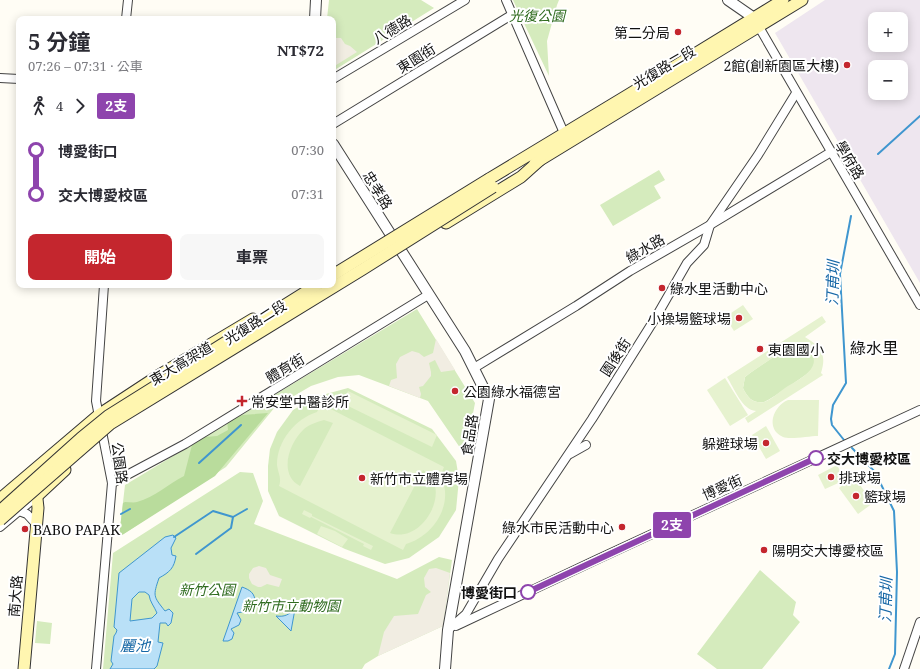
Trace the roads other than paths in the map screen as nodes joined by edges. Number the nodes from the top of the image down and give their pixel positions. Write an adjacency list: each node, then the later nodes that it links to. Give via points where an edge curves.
1 (128, 0): 9 (street)
2 (316, 0): 10 (street)
3 (465, 0): 12 (street, 八德路)
4 (506, 0): 8 (street)
5 (728, 0): 11 (street)
6 (783, 0): 11 (main road, 光復路二段)
7 (802, 0): 11 (main road, 光復路二段)
8 (513, 14): 16 (street, 東園街); 17 (street)
9 (126, 16)
10 (315, 16)
11 (756, 23): 15 (street, 學府路); 17 (main road, 光復路二段); 20 (main road, 光復路二段)
12 (336, 77)
13 (0, 78): 14 (street)
14 (16, 79)
15 (796, 93): 19 (street, 學府路); 22 (street, 園後街, via 758,155)
16 (336, 122)
17 (564, 133): 20 (main road, 光復路二段)
18 (336, 149): 23 (street, 忠孝路)
19 (831, 152): 22 (street, 綠水路); 35 (street, 學府路)
20 (537, 156): 21 (main road, 光復路二段); 23 (main road, 光復路二段, via 509,160); 24 (main road, 光復路二段, via 521,177)
21 (491, 183): 26 (main road, bridge); 28 (main road, 東大高架道, bridge)
22 (710, 225): 36 (street, 綠水路, via 630,271); 42 (street, 園後街, via 704,245 687,263 656,317)
23 (390, 235): 24 (street, 忠孝路); 25 (main road, 光復路二段)
24 (400, 251): 27 (main road, via 360,264); 34 (street, 食品路); 40 (main road, 光復路二段)
25 (336, 268)
26 (336, 273)
27 (336, 279)
28 (336, 281)
29 (104, 288): 39 (street, 公園路, via 96,401)
30 (304, 288): 39 (main road, 光復路二段)
31 (312, 288): 46 (main road, 東大高架道, bridge, via 108,416)
32 (322, 288): 37 (main road, via 177,377)
33 (325, 288): 37 (main road, 東大高架道, bridge)
34 (428, 295): 36 (street, 食品路); 44 (street, 體育街, via 185,444)
35 (920, 305)
36 (474, 368): 52 (street, 食品路, via 489,399)
37 (169, 387): 49 (main road, 東大高架道, bridge, via 110,424)
38 (920, 410): 52 (street, 博愛街)
39 (100, 414): 40 (street, 公園路); 43 (main road, 光復路二段)
40 (103, 435): 44 (street, 公園路); 45 (main road, 光復路二段)
41 (586, 445): 42 (street)
42 (567, 455): 52 (street, 園後街, via 498,559 466,614)
43 (35, 469): 45 (main road); 46 (main road, 光復路二段)
44 (112, 483): 54 (street, 公園路)
45 (36, 497): 46 (street); 47 (street, 光復路二段); 50 (main road, 南大路)
46 (0, 502): 47 (street)
47 (19, 511): 49 (street, 光復路二段); 50 (street, via 27,514)
48 (0, 514): 49 (street)
49 (0, 524)
50 (37, 525): 53 (main road, 南大路)
51 (920, 622): 56 (street)
52 (448, 630): 55 (street, 食品路)
53 (24, 669)
54 (96, 669)
55 (445, 669)
56 (904, 669)

